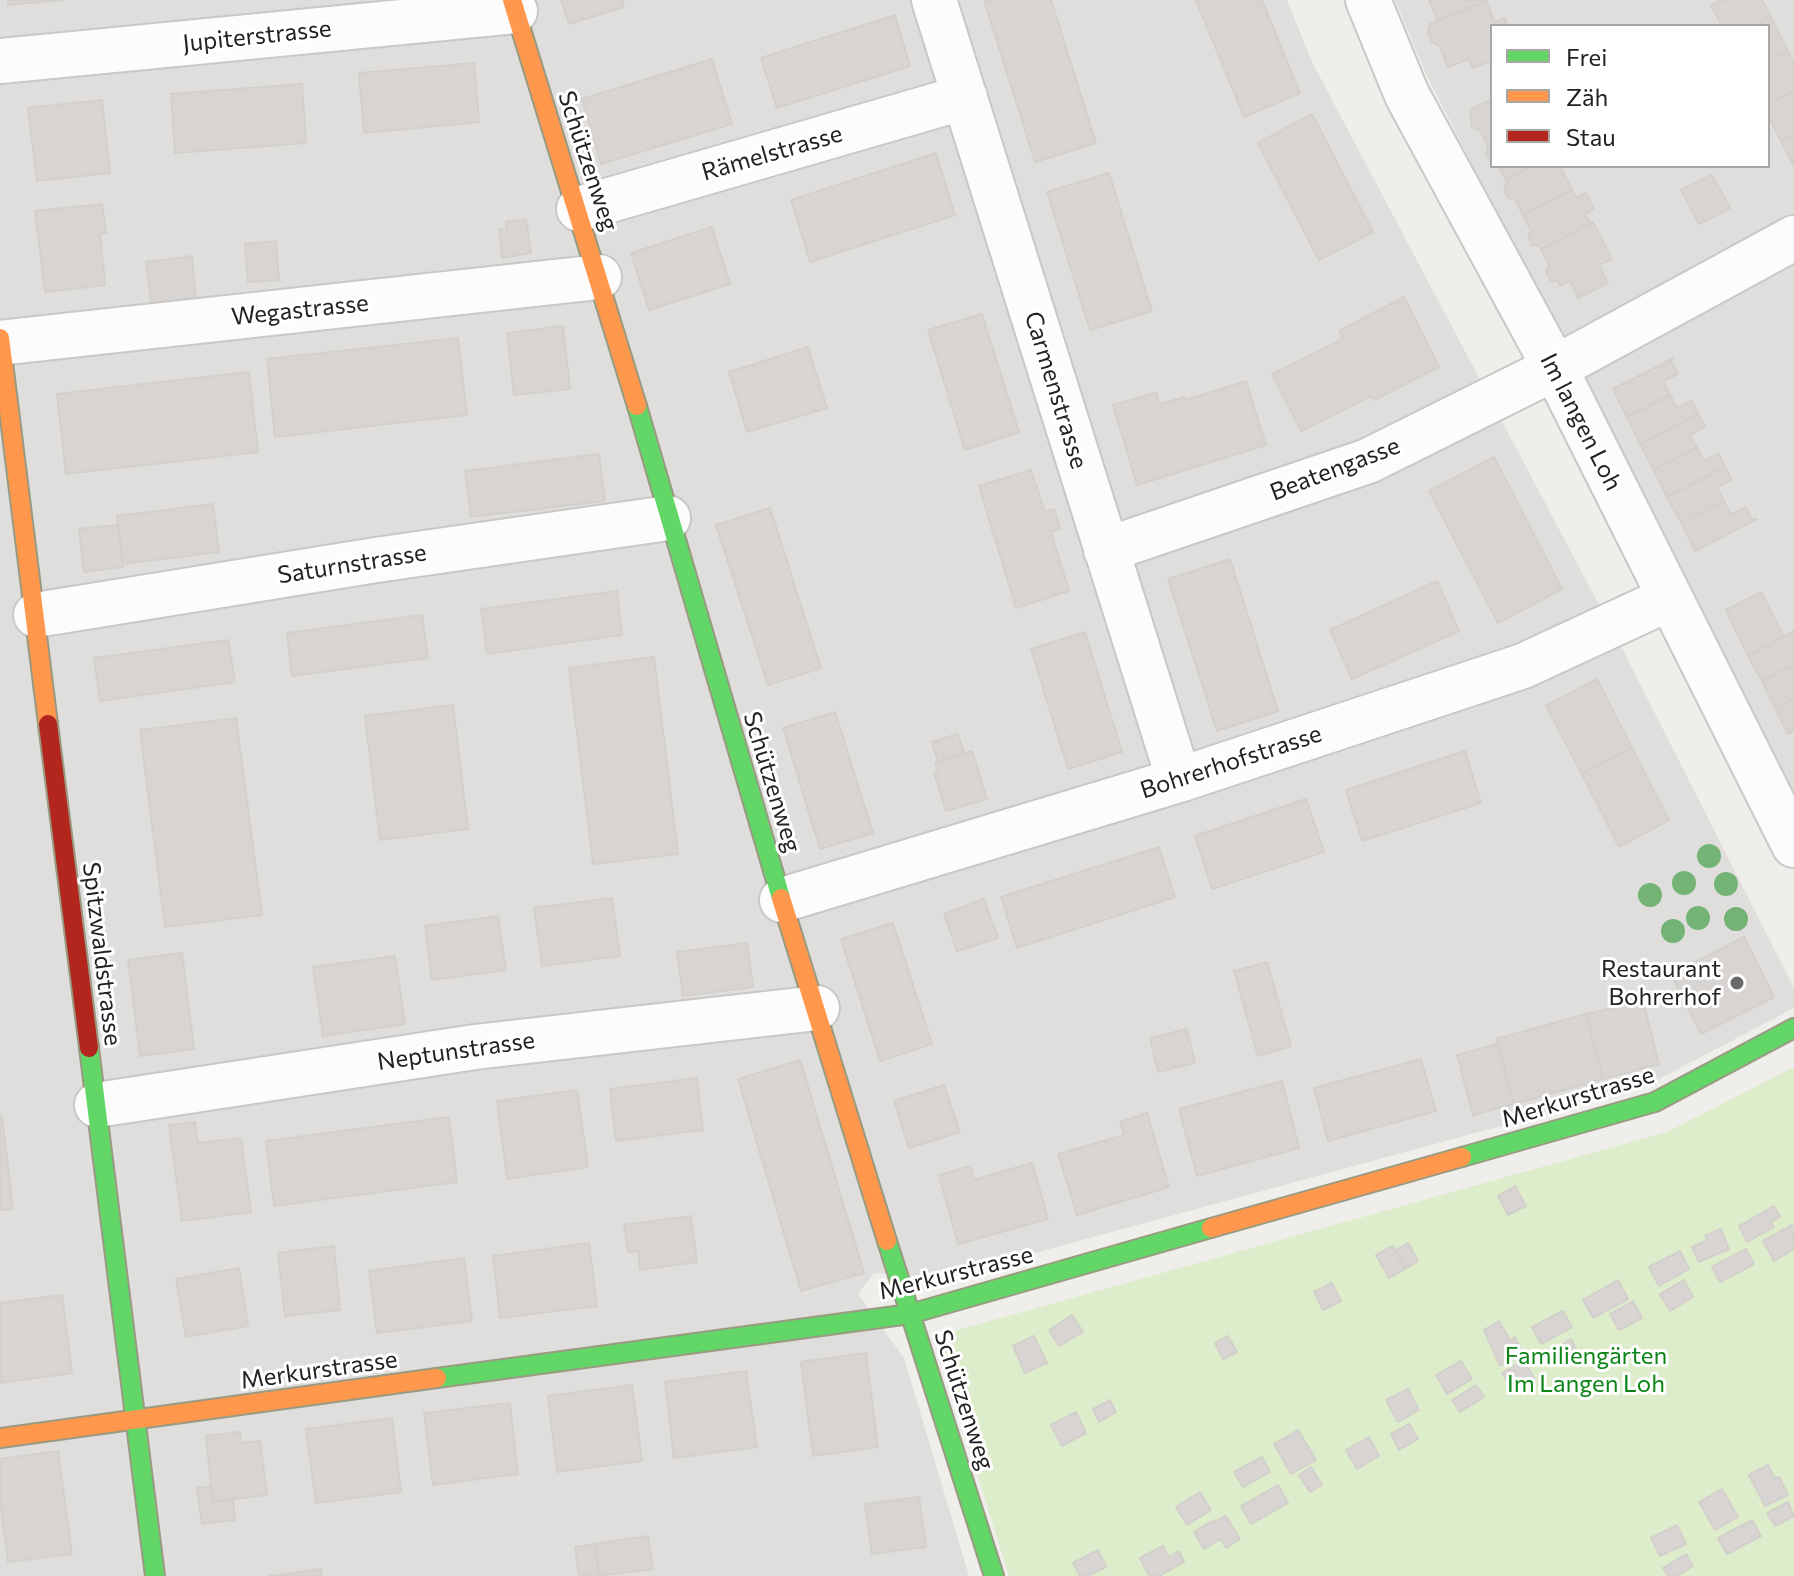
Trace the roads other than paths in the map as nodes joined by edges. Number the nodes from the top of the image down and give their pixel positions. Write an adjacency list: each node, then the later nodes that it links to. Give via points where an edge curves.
1 (934, 0): 5 (street, Carmenstrasse)
2 (1368, 0): 10 (street, Im langen Loh, via 1407,95)
3 (513, 6): 4 (street, Jupiterstrasse); 6 (street, Schützenweg)
4 (0, 61)
5 (965, 97): 6 (street, Rämelstrasse); 12 (street, Carmenstrasse)
6 (579, 209): 8 (street, Schützenweg)
7 (1794, 238): 10 (street, Beatengasse)
8 (599, 277): 9 (street, Wegastrasse); 11 (street, Schützenweg)
9 (0, 341): 14 (street, Spitzwaldstrasse)
10 (1555, 368): 12 (street, Beatengasse, via 1368,461); 13 (street, Im langen Loh)
11 (668, 518): 14 (street, Saturnstrasse); 17 (street, Schützenweg)
12 (1106, 550): 15 (street, Carmenstrasse)
13 (1670, 598): 15 (street, Bohrerhofstrasse, via 1523,666); 16 (street, Im langen Loh)
14 (36, 615): 20 (street, Spitzwaldstrasse)
15 (1179, 780): 17 (street, Bohrerhofstrasse)
16 (1794, 845)
17 (782, 900): 18 (street, Schützenweg)
18 (817, 1008): 20 (street, Neptunstrasse, via 475,1047); 21 (street, Schützenweg)
19 (1794, 1028): 21 (street, Merkurstrasse, via 1655,1102)
20 (97, 1105): 22 (street, Spitzwaldstrasse)
21 (910, 1314): 22 (street, Merkurstrasse); 25 (street, Schützenweg)
22 (137, 1420): 23 (street, Merkurstrasse); 24 (street, Spitzwaldstrasse)
23 (0, 1438)
24 (155, 1576)
25 (994, 1576)

